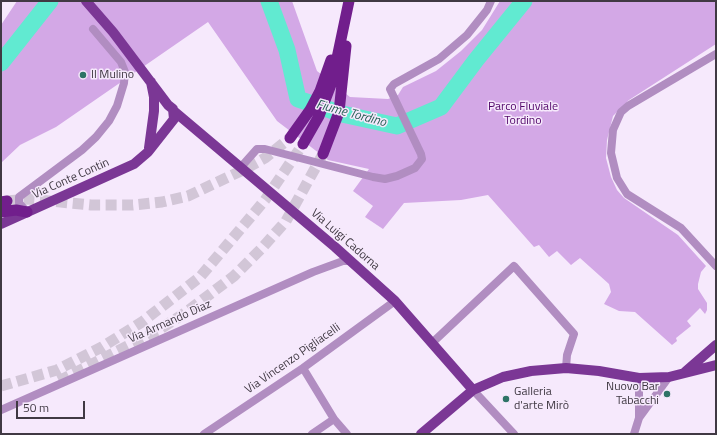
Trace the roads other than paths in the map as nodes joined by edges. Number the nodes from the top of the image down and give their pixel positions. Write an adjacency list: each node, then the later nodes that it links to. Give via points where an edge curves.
1 (86, 1): 6 (main road)
2 (491, 1): 13 (street, via 467,35 439,59 394,84 390,89 421,154 422,159 416,168 385,178 373,177 265,149 257,149)
3 (349, 5): 9 (highway, via 320,91); 10 (highway, via 332,82 319,116); 11 (highway, via 339,112)
4 (93, 29): 15 (street, via 121,62 125,72 124,83 113,114 96,137 82,150 21,194)
5 (716, 54): 19 (street, via 621,112 613,130 611,152 617,178 627,194 681,228)
6 (150, 80): 7 (main road); 8 (main road)
7 (154, 114): 8 (main road, via 158,106); 8 (main road, via 159,124 165,126); 12 (main road)
8 (172, 115): 12 (main road, Via Conte Contin); 13 (main road, Via Luigi Cadorna, via 189,122)
9 (293, 134)
10 (305, 140)
11 (324, 151)
12 (148, 152): 15 (main road, Via Conte Contin, via 126,168)
13 (241, 168): 17 (main road, Via Luigi Cadorna)
14 (1, 212): 15 (highway)
15 (27, 212): 16 (main road, Via Conte Contin)
16 (1, 224)
17 (335, 247): 18 (main road, Via Luigi Cadorna); 20 (street, via 334,257)
18 (351, 261): 20 (street, Via Armando Diaz); 21 (main road, Via Luigi Cadorna)
19 (716, 266)
20 (327, 267): 31 (street, Via Armando Diaz)
21 (395, 301): 22 (main road, Via Luigi Cadorna); 25 (street, Via Vincenzo Pigliacelli)
22 (432, 343): 26 (street, via 514,266 574,334 567,355); 30 (main road, Via Luigi Cadorna)
23 (716, 345): 27 (main road)
24 (716, 366): 27 (main road)
25 (303, 368): 33 (street); 34 (street, Via Vincenzo Pigliacelli)
26 (566, 368): 29 (main road, via 599,370); 30 (main road, via 517,374 490,381)
27 (684, 374): 28 (main road)
28 (669, 377): 29 (main road); 32 (street)
29 (639, 378): 32 (street)
30 (473, 390): 37 (main road); 38 (street)
31 (1, 410)
32 (639, 418): 39 (street)
33 (334, 419): 35 (street); 36 (street)
34 (204, 434)
35 (312, 434)
36 (347, 434)
37 (421, 434)
38 (514, 434)
39 (634, 434)

